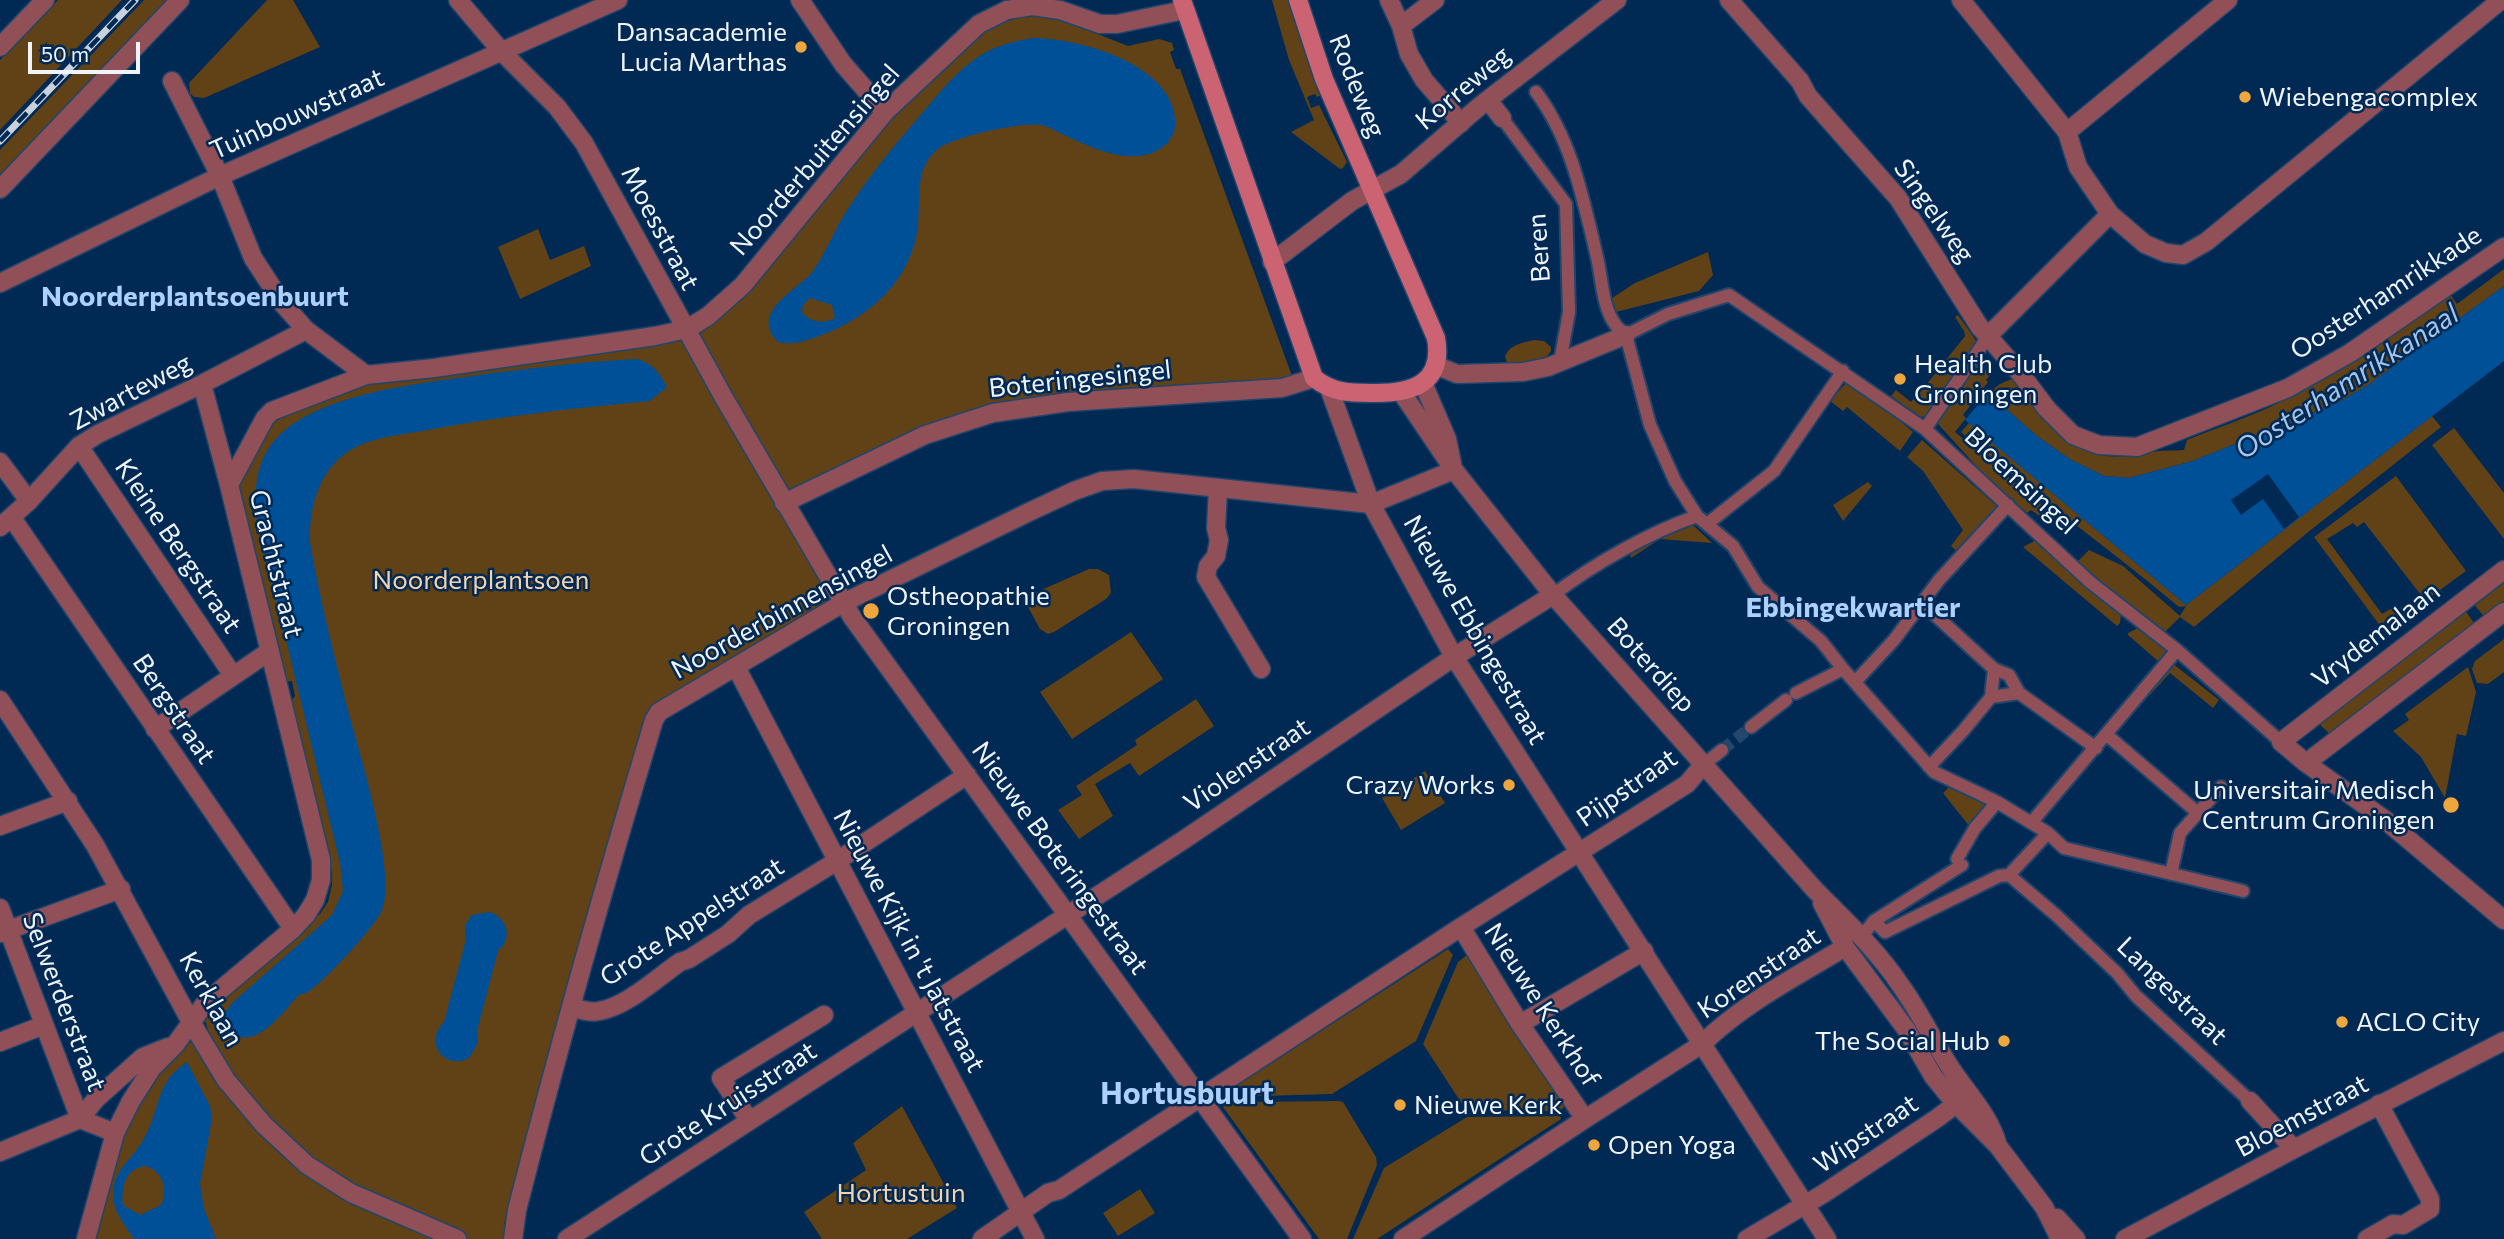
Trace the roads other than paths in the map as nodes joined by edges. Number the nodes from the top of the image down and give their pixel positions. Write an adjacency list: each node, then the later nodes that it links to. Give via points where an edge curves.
1 (45, 0): 16 (street)
2 (180, 0): 26 (street)
3 (458, 0): 17 (street, Moesstraat)
4 (618, 0): 17 (street, Tuinbouwstraat)
5 (800, 0): 21 (street, via 843,64)
6 (1298, 0): 27 (main road, Rodeweg, via 1316,60)
7 (1389, 0): 15 (street)
8 (1435, 0): 15 (street)
9 (1617, 0): 20 (street, Korreweg)
10 (1729, 0): 36 (street, Singelweg, via 1898,198)
11 (1961, 0): 23 (street)
12 (2228, 0): 23 (street)
13 (2501, 0): 29 (street, via 2197,248 2183,254 2166,253 2145,244)
14 (1183, 5): 21 (street, Noorderbuitensingel, via 1117,24 1100,24 1032,6 1007,10 979,24); 31 (main road, Nieuwe Ebbingestraat)
15 (1401, 26): 22 (street, via 1409,54 1424,80)
16 (0, 47)
17 (502, 52): 25 (street, Tuinbouwstraat); 33 (street, Moesstraat, via 557,107 584,143)
18 (172, 81): 25 (street)
19 (1536, 92): 24 (street)
20 (1495, 109): 22 (street, Korreweg); 28 (street, Beren)
21 (885, 112): 33 (street, Noorderbuitensingel, via 743,285)
22 (1461, 123): 27 (street, Korreweg, via 1401,174)
23 (2067, 132): 29 (street, via 2078,167)
24 (1580, 173): 28 (street); 35 (street, via 1607,307)
25 (220, 176): 32 (street, Tuinbouwstraat); 34 (street, via 253,258)
26 (0, 189)
27 (1372, 190): 31 (street, Korreweg); 38 (main road, via 1436,338)
28 (1556, 191): 37 (street, Beren, via 1566,204 1569,312)
29 (2110, 214): 36 (street)
30 (2504, 247): 46 (street, Oosterhamrikkade, via 2350,353 2287,388 2137,447)
31 (1272, 262): 41 (main road, Nieuwe Ebbingestraat)
32 (0, 282)
33 (687, 329): 40 (street, Grachtstraat); 53 (street, Moesstraat)
34 (306, 330): 40 (street); 43 (street, Zwarteweg)
35 (1626, 335): 37 (street, Bloemsingel); 39 (street, Bloemsingel, via 1668,314 1729,295); 56 (street, via 1650,425 1675,481)
36 (1989, 335): 45 (street); 46 (street, Singelweg, via 2073,435)
37 (1560, 362): 38 (street, Bloemsingel, via 1523,372 1457,374)
38 (1435, 365): 42 (main road)
39 (1843, 372): 45 (street, Bloemsingel); 56 (street, via 1774,471)
40 (366, 375): 50 (street, Grachtstraat, via 272,411)
41 (1322, 383): 44 (main road, Boteringesingel, via 1343,393); 53 (street, Boteringesingel, via 1068,402 993,413 925,435); 54 (street, Nieuwe Ebbingestraat)
42 (1423, 383): 44 (main road, Boteringesingel); 49 (street, Boterdiep, via 1447,439)
43 (202, 384): 47 (street, Zwarteweg); 50 (street)
44 (1402, 393): 49 (street, Boterdiep)
45 (1925, 429): 55 (street, Bloemsingel)
46 (2099, 445)
47 (79, 446): 52 (street, Zwarteweg); 70 (street, Kleine Bergstraat)
48 (0, 462): 52 (street)
49 (1454, 470): 54 (street, Noorderbinnensingel); 59 (street, Boterdiep)
50 (229, 485): 64 (street, Grachtstraat)
51 (1218, 488): 54 (street, Noorderbinnensingel); 60 (street, Noorderbinnensingel, via 1102,481); 67 (street, via 1219,540 1206,577)
52 (29, 501): 57 (street, Zwarteweg)
53 (784, 503): 60 (street, Nieuwe Boteringestraat)
54 (1371, 504): 65 (street, Nieuwe Ebbingestraat)
55 (2008, 506): 61 (street); 63 (street, Bloemsingel, via 2090,582)
56 (1702, 520): 59 (street, via 1678,523 1572,580); 68 (street, via 1733,546 1758,587 1821,641)
57 (6, 522): 76 (street, Bergstraat)
58 (2504, 570): 78 (street, Vrydemalaan)
59 (1553, 595): 65 (street, Violenstraat); 82 (street, Boterdiep)
60 (843, 603): 66 (street, Noorderbinnensingel); 84 (street, Nieuwe Boteringestraat)
61 (1922, 603): 69 (street); 71 (street)
62 (2504, 612): 81 (street)
63 (2177, 650): 77 (street); 78 (street, Bloemsingel)
64 (270, 651): 70 (street); 104 (street, Grachtstraat, via 321,860 315,900)
65 (1454, 657): 92 (street, Nieuwe Ebbingestraat); 100 (street, Violenstraat)
66 (736, 667): 93 (street, Nieuwe Kijk in 't Jatstraat); 109 (street, Noorderbinnensingel, via 666,707 654,720)
67 (1261, 669)
68 (1843, 669): 71 (street); 75 (street, via 1791,697)
69 (1994, 669): 72 (street, via 2010,675); 73 (street)
70 (232, 674): 76 (street)
71 (1855, 682): 83 (street)
72 (2019, 692): 73 (street); 79 (street)
73 (1991, 697): 83 (street)
74 (1, 705): 86 (street, Kerklaan)
75 (1751, 727)
76 (155, 729): 104 (street, Bergstraat)
77 (2107, 735): 79 (street); 88 (street)
78 (2281, 742): 81 (street, Bloemsingel)
79 (2096, 748): 89 (street)
80 (1722, 750): 82 (street)
81 (2306, 763): 101 (street, Bloemsingel, via 2384,819)
82 (1703, 765): 92 (street, Pijpstraat, via 1687,784); 97 (street, Boterdiep)
83 (1929, 767): 87 (street)
84 (967, 775): 93 (street, Grote Appelstraat); 100 (street, Nieuwe Boteringestraat)
85 (2221, 787): 88 (street)
86 (68, 801): 90 (street); 96 (street, Kerklaan)
87 (1997, 802): 89 (street); 102 (street, via 1975,828 1956,865)
88 (2198, 813): 94 (street, via 2180,833)
89 (2031, 823): 91 (street)
90 (0, 826)
91 (2048, 833): 94 (street, via 2064,848); 95 (street)
92 (1579, 853): 103 (street, Pijpstraat); 108 (street, Nieuwe Ebbingestraat)
93 (837, 861): 109 (street, Grote Appelstraat, via 616,1006 599,1011); 110 (street, Nieuwe Kijk in 't Jatstraat)
94 (2171, 874): 98 (street)
95 (2009, 875): 102 (street, via 1885,932); 121 (street, Langestraat)
96 (121, 888): 105 (street); 112 (street, Kerklaan)
97 (1815, 891): 106 (street, Boterdiep); 107 (street, Boterdiep)
98 (2243, 891)
99 (0, 908): 105 (street, Selwerderstraat)
100 (1068, 913): 110 (street, Violenstraat); 119 (street, Nieuwe Boteringestraat)
101 (2504, 920)
102 (1874, 921): 106 (street)
103 (1461, 927): 113 (street, Nieuwe Kerkhof); 119 (street, Nieuwe Kerkhof)
104 (293, 929): 112 (street, Grachtstraat, via 206,1002)
105 (4, 932): 114 (street, Selwerderstraat)
106 (1862, 936): 120 (street, Boterdiep, via 1906,993)
107 (1845, 947): 117 (street, Korenstraat, via 1781,984); 120 (street, Boterdiep, via 1906,1029 1933,1076)
108 (1644, 951): 113 (street); 117 (street, Nieuwe Ebbingestraat)
109 (572, 1007): 134 (street, Noorderbinnensingel)
110 (916, 1011): 125 (street, Grote Kruisstraat); 131 (street, Nieuwe Kijk in 't Jatstraat)
111 (824, 1015): 125 (street, via 721,1078)
112 (191, 1022): 118 (street, Grachtstraat); 133 (street, Kerklaan, via 226,1080 264,1125 307,1165 351,1194)
113 (1520, 1024): 124 (street, Nieuwe Kerkhof)
114 (44, 1025): 116 (street); 123 (street, Selwerderstraat)
115 (2504, 1041): 122 (street, Bloemstraat)
116 (0, 1042)
117 (1702, 1044): 124 (street, Korenstraat); 129 (street, Nieuwe Ebbingestraat)
118 (175, 1045): 123 (street, via 143,1058); 126 (street, Grachtstraat, via 152,1068)
119 (1200, 1098): 131 (street, Nieuwe Kerkhof); 138 (street, Nieuwe Boteringestraat)
120 (1962, 1099): 129 (street, Wipstraat); 130 (street, Boterdiep, via 1994,1131 1998,1146)
121 (2250, 1101): 127 (street, Langestraat)
122 (2379, 1104): 127 (street, Bloemstraat); 145 (street, via 2430,1199 2430,1209)
123 (80, 1119): 126 (street, Selwerderstraat); 128 (street)
124 (1585, 1119): 139 (street, Nieuwe Kerkhof)
125 (749, 1120): 135 (street, Grote Kruisstraat)
126 (116, 1133): 132 (street, Grachtstraat)
127 (2294, 1149): 144 (street, Bloemstraat)
128 (0, 1152)
129 (1804, 1204): 140 (street, Wipstraat); 141 (street, Nieuwe Ebbingestraat)
130 (2043, 1207): 142 (street, Boterdiep); 143 (street, Boterdiep)
131 (1022, 1212): 136 (street, Nieuwe Kerkhof); 137 (street, Nieuwe Kijk in 't Jatstraat)
132 (86, 1239)
133 (457, 1239)
134 (513, 1239)
135 (567, 1239)
136 (982, 1239)
137 (1035, 1239)
138 (1302, 1239)
139 (1403, 1239)
140 (1747, 1239)
141 (1826, 1239)
142 (2060, 1239)
143 (2076, 1239)
144 (2125, 1239)
145 (2367, 1239)

